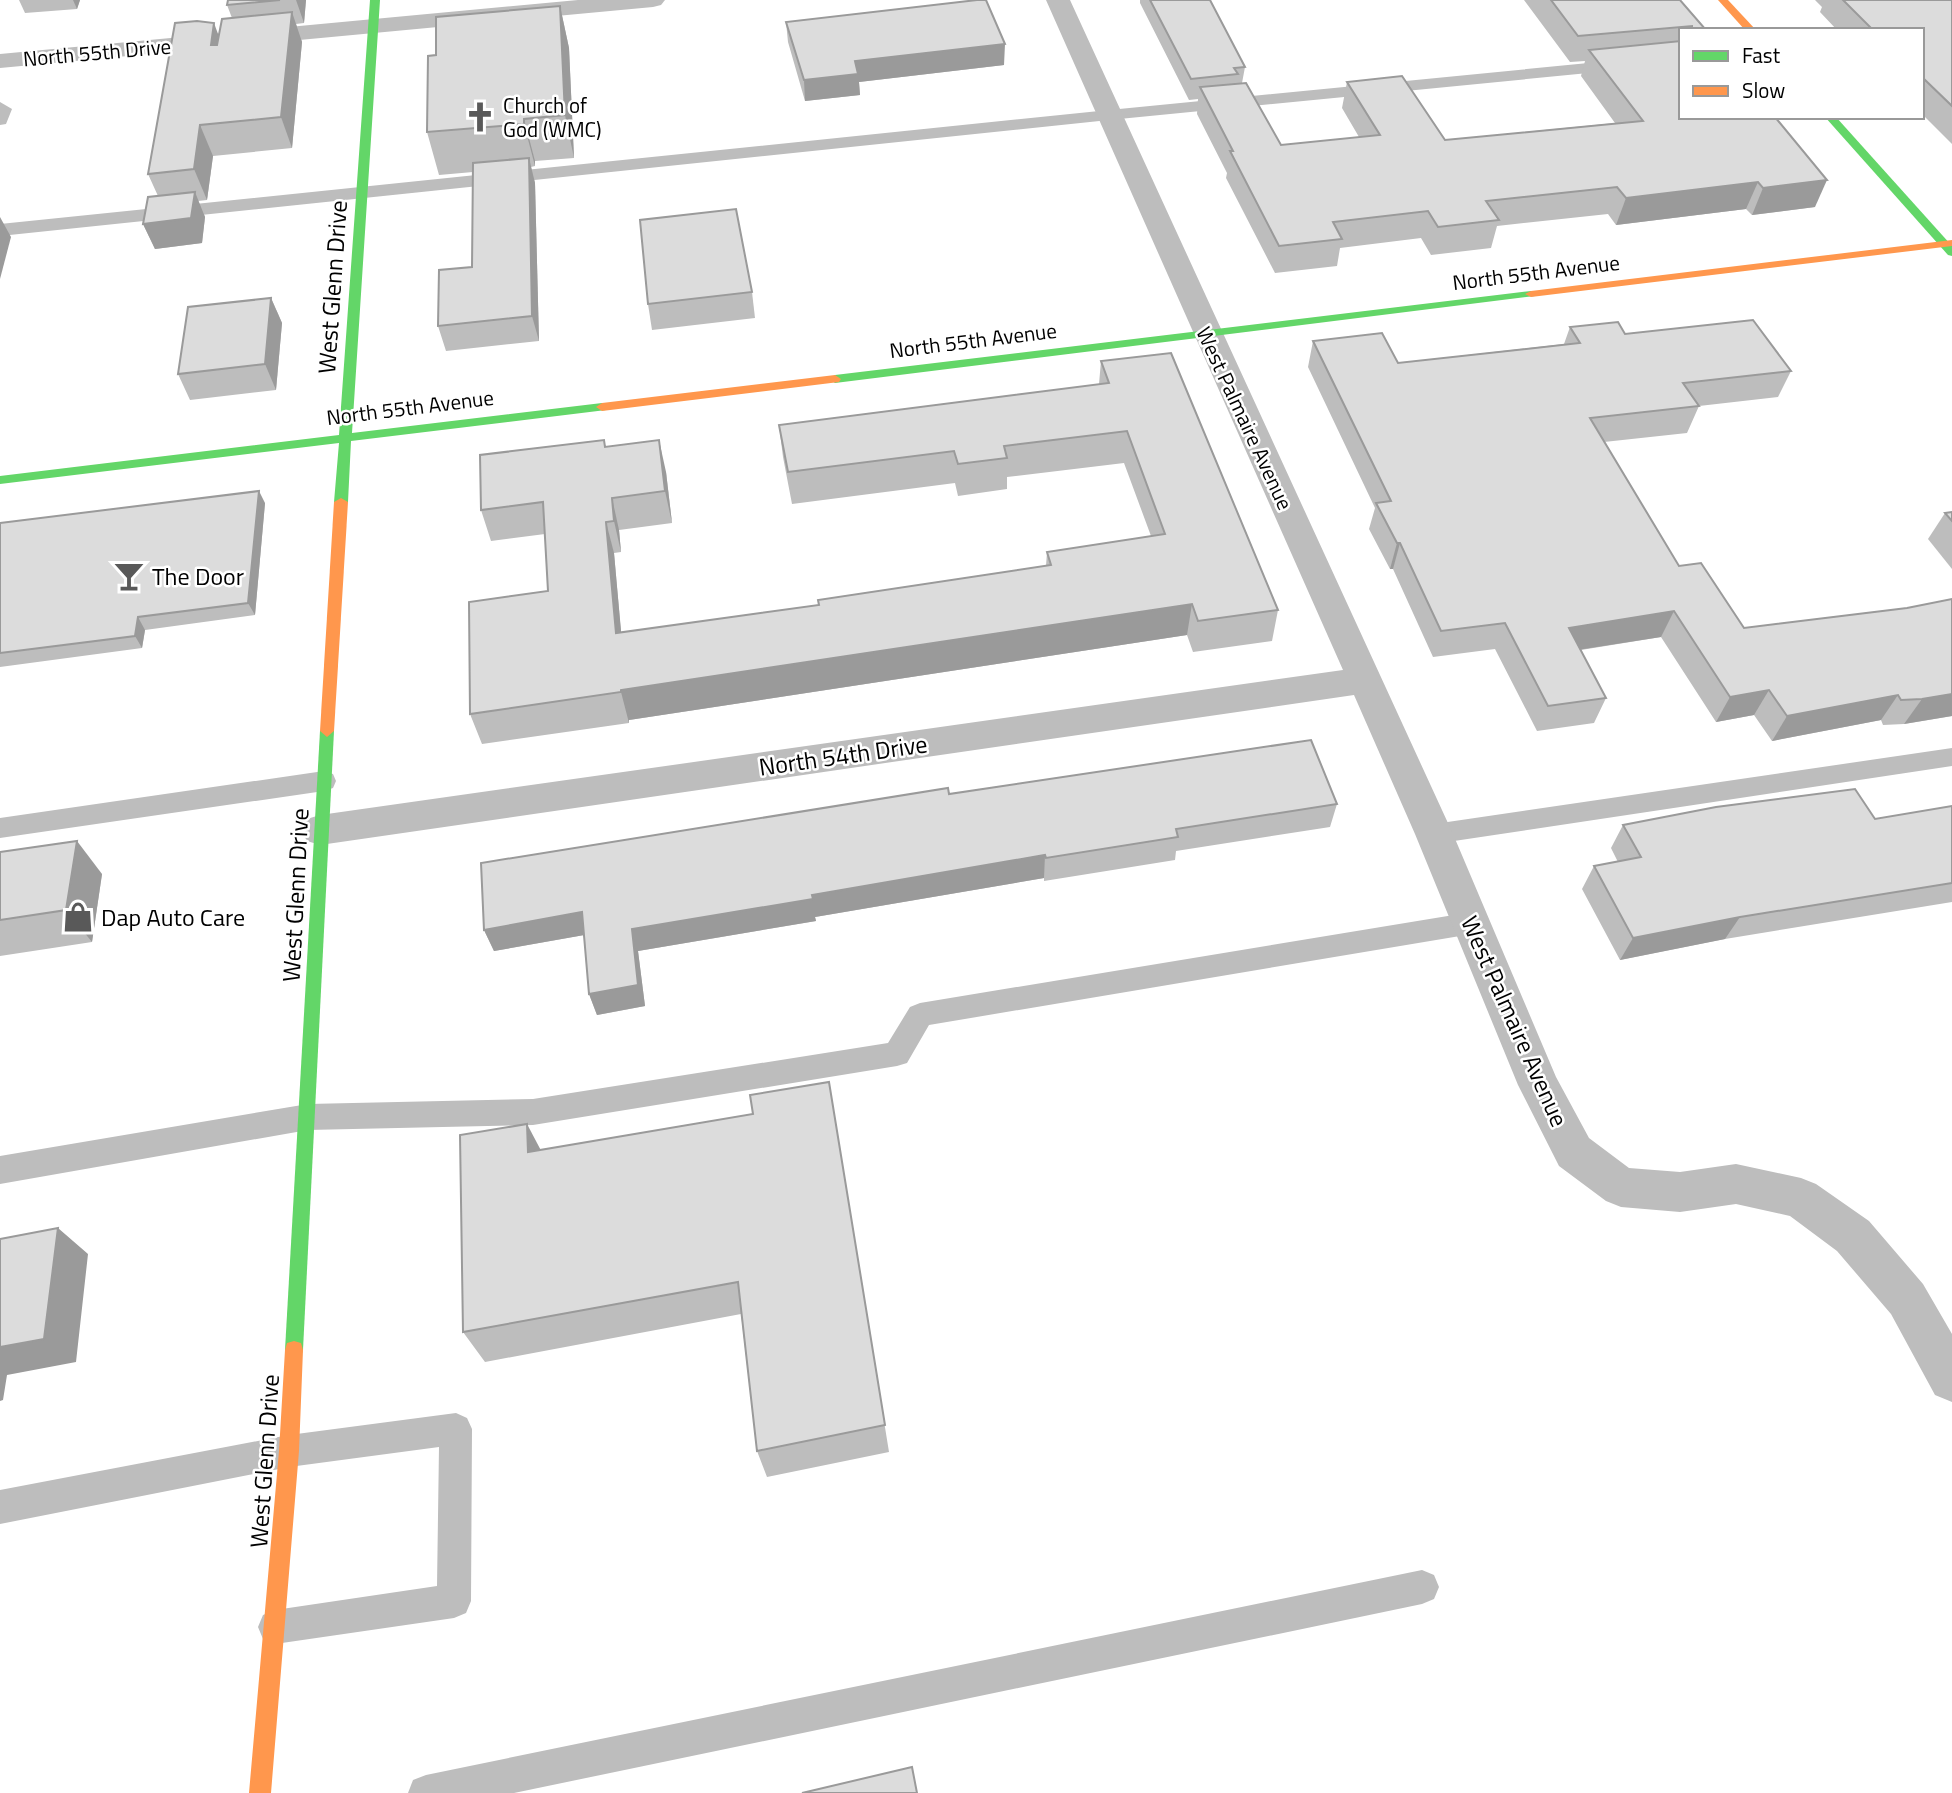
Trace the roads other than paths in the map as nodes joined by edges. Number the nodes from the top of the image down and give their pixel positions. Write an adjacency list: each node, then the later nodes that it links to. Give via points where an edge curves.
1 (375, 0): 5 (street, West Glenn Drive)
2 (653, 0): 5 (street, North 55th Drive)
3 (1058, 0): 10 (street, West Palmaire Avenue)
4 (1723, 0): 6 (street)
5 (373, 26): 8 (street, North 55th Drive); 13 (street, West Glenn Drive)
6 (1749, 28)
7 (1679, 59): 10 (lane)
8 (0, 61)
9 (0, 107): 12 (lane)
10 (1109, 115): 13 (lane); 16 (street, West Palmaire Avenue)
11 (1832, 119): 15 (street)
12 (0, 120)
13 (362, 193): 14 (lane); 17 (street, West Glenn Drive)
14 (0, 230)
15 (1949, 247): 16 (street, North 55th Avenue)
16 (1206, 332): 17 (street, North 55th Avenue); 19 (street, West Palmaire Avenue)
17 (344, 436): 18 (street, North 55th Avenue); 21 (street, West Glenn Drive)
18 (0, 480)
19 (1365, 680): 23 (street, North 54th Drive); 24 (street, West Palmaire Avenue)
20 (1952, 757): 24 (lane)
21 (324, 781): 22 (lane); 23 (street, West Glenn Drive)
22 (0, 828)
23 (320, 830): 26 (street, West Glenn Drive)
24 (1434, 834): 25 (street, West Palmaire Avenue)
25 (1472, 923): 26 (lane, via 920,1015 897,1054 884,1057 533,1112); 28 (street, West Palmaire Avenue, via 1539,1085 1574,1152 1620,1187 1680,1192 1736,1184 1801,1198 1853,1236 1907,1300)
26 (308, 1117): 27 (lane); 29 (street, West Glenn Drive)
27 (0, 1170)
28 (1952, 1379)
29 (289, 1451): 30 (lane); 32 (street, West Glenn Drive); 32 (lane, via 456,1429 454,1601)
30 (0, 1507)
31 (1422, 1587): 34 (lane)
32 (275, 1627): 33 (street, West Glenn Drive)
33 (260, 1793)
34 (426, 1793)

